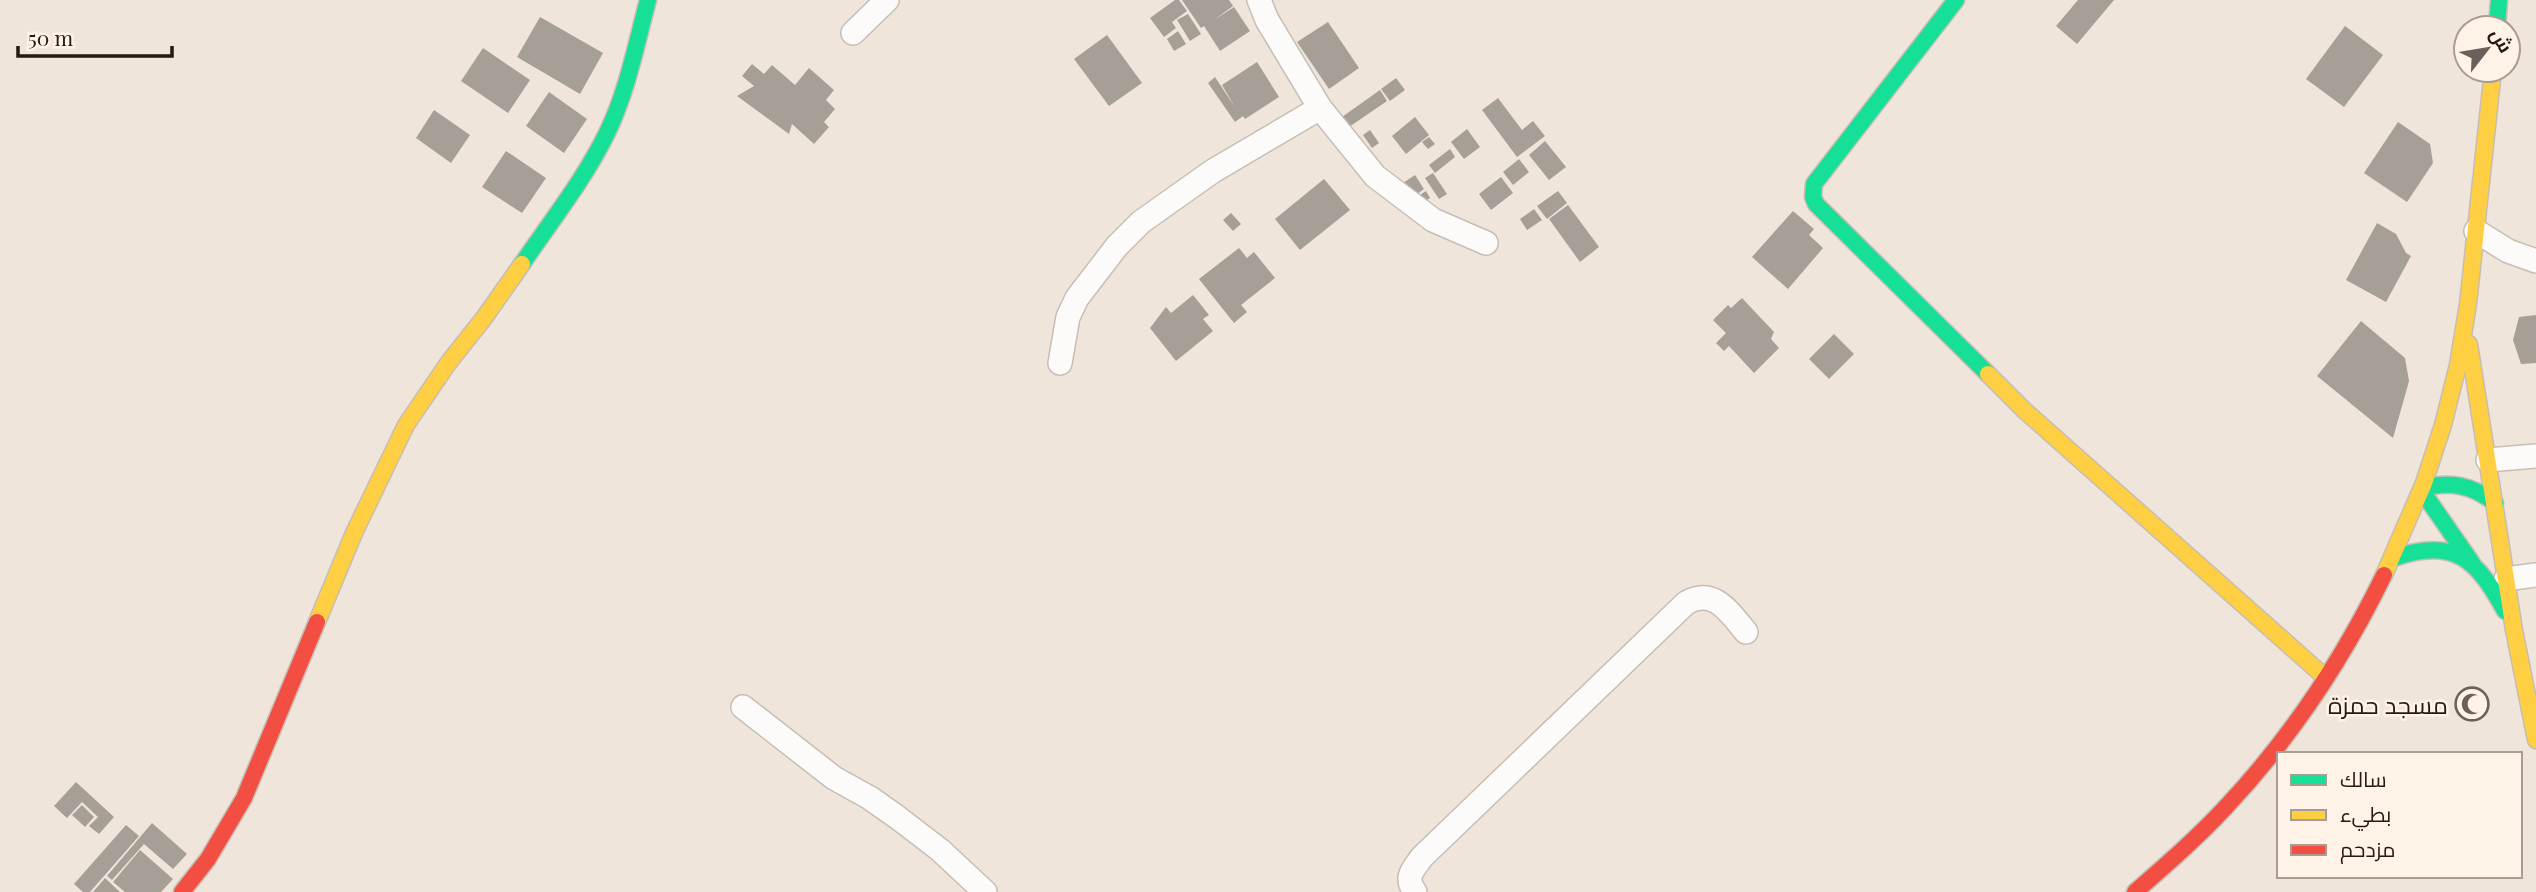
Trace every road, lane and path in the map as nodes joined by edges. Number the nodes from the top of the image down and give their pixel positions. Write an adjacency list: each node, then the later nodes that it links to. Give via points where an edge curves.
1 (648, 0): 26 (street, via 623,94 607,133 582,179 406,425 354,533 244,798 208,859)
2 (887, 0): 5 (street)
3 (1259, 0): 7 (street)
4 (1956, 0): 23 (street, via 1814,184 1816,204 2024,410)
5 (853, 33)
6 (2492, 84): 8 (street)
7 (1320, 108): 9 (street, via 1375,176 1433,220); 12 (street, via 1213,171 1141,222 1077,298 1068,317)
8 (2476, 231): 10 (street, via 2508,251); 11 (street)
9 (1486, 243)
10 (2536, 261)
11 (2466, 323): 14 (street); 15 (street, via 2449,404)
12 (1060, 363)
13 (2536, 456): 14 (street)
14 (2488, 460): 16 (street)
15 (2422, 489): 16 (street, via 2453,482 2476,489); 17 (street); 18 (street, via 2433,512)
16 (2495, 503): 20 (street)
17 (2394, 558): 18 (street, via 2434,549); 23 (street)
18 (2472, 563): 21 (street, via 2495,590)
19 (2536, 575): 20 (street)
20 (2506, 579): 21 (street)
21 (2514, 630): 25 (street)
22 (1746, 632): 28 (street, via 1709,597 1686,603 1422,857 1409,874)
23 (2326, 678): 29 (street, via 2234,798)
24 (743, 707): 27 (street, via 834,778 897,817)
25 (2536, 740)
26 (182, 892)
27 (985, 892)
28 (1415, 892)
29 (2135, 892)

